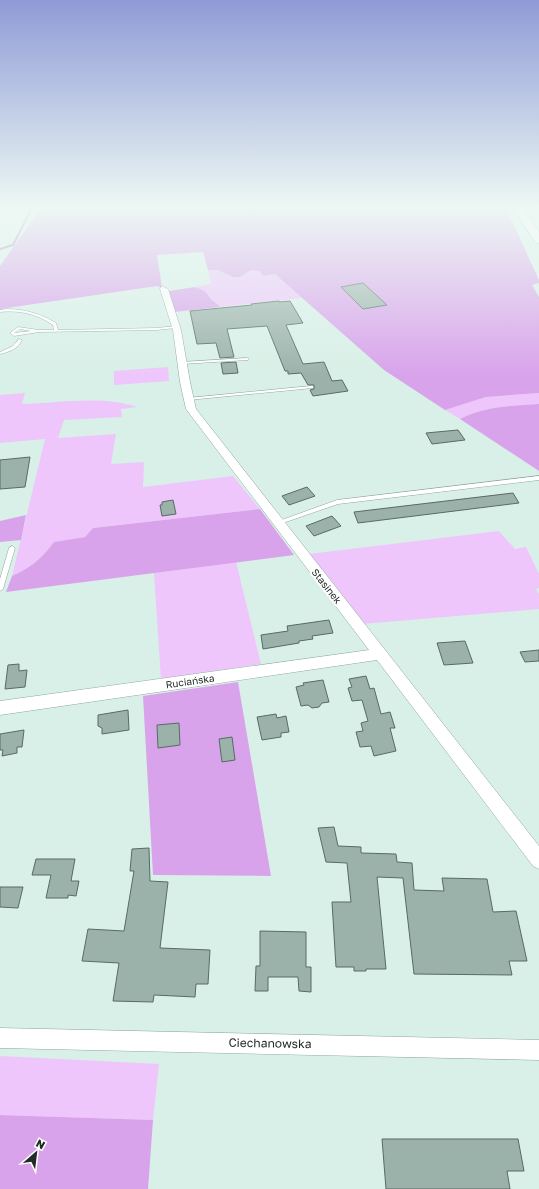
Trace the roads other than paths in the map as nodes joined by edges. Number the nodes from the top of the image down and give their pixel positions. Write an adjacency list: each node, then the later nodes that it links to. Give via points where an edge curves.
1 (164, 289): 3 (street, Stasinek)
2 (0, 311): 5 (lane, via 21,310 51,321 55,324)
3 (176, 327): 5 (lane); 9 (street, Stasinek)
4 (39, 331): 4 (lane, via 19,328 12,333 19,335); 5 (lane)
5 (56, 331)
6 (20, 340): 7 (lane, via 13,348)
7 (0, 353)
8 (247, 359): 9 (lane)
9 (182, 363): 11 (street, Stasinek)
10 (311, 387): 11 (lane)
11 (188, 399): 13 (street, Stasinek, via 191,409)
12 (539, 478): 13 (lane, via 337,502)
13 (278, 523): 16 (street, Stasinek)
14 (12, 548): 15 (lane)
15 (0, 589)
16 (380, 654): 17 (street, Ruciańska); 18 (street, Stasinek)
17 (0, 708)
18 (539, 860)
19 (0, 1038): 20 (street, Ciechanowska)
20 (539, 1050)

